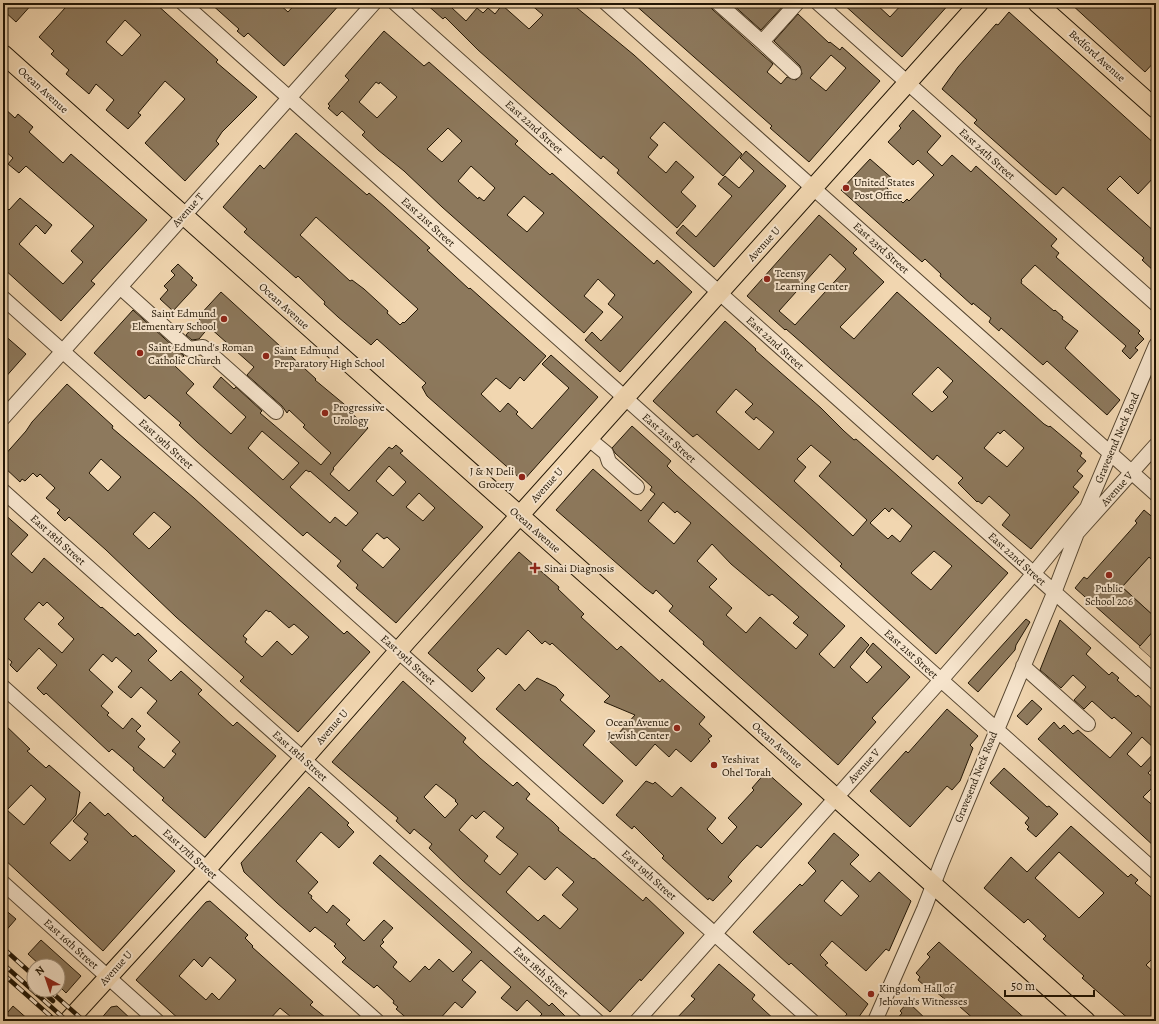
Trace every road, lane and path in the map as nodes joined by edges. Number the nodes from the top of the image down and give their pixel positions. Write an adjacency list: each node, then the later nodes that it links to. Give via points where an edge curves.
1 (183, 3): 14 (street, East 21st Street)
2 (374, 3): 14 (street, Avenue T)
3 (395, 3): 19 (street, East 22nd Street)
4 (606, 3): 16 (street, East 23rd Street)
5 (718, 3): 10 (street)
6 (797, 3): 10 (street)
7 (818, 3): 13 (street, East 24th Street)
8 (979, 3): 13 (main road, Avenue U)
9 (1037, 3): 15 (main road, Bedford Avenue)
10 (762, 42): 12 (street)
11 (3, 54): 17 (main road, Ocean Avenue)
12 (794, 72)
13 (908, 83): 16 (main road, Avenue U); 21 (street, East 24th Street)
14 (289, 98): 17 (street, Avenue T); 24 (street, East 21st Street)
15 (1156, 109)
16 (814, 189): 19 (main road, Avenue U); 29 (street, East 23rd Street)
17 (183, 216): 18 (street, Avenue T); 35 (main road, Ocean Avenue)
18 (120, 287): 23 (street, Avenue T); 25 (street, via 188,349 203,347)
19 (720, 294): 24 (main road, Avenue U); 37 (street, East 22nd Street)
20 (3, 298): 23 (street, East 19th Street)
21 (1156, 304)
22 (1156, 345): 29 (street, Gravesend Neck Road)
23 (62, 351): 26 (street, Avenue T); 39 (street, East 19th Street)
24 (626, 399): 27 (main road, Avenue U); 41 (street, East 21st Street)
25 (276, 412)
26 (3, 418)
27 (589, 439): 31 (street, via 606,453 609,462); 35 (main road, Avenue U)
28 (1156, 445): 30 (street, Avenue V)
29 (1111, 454): 30 (street, East 23rd Street); 34 (street, Gravesend Neck Road)
30 (1132, 472): 33 (street, East 23rd Street); 36 (street, Avenue V)
31 (637, 487)
32 (3, 491): 46 (street, East 18th Street)
33 (1156, 494)
34 (1087, 508): 37 (street, Avenue V)
35 (519, 516): 39 (main road, Avenue U); 47 (main road, Ocean Avenue)
36 (1077, 533): 38 (street, Gravesend Neck Road)
37 (1032, 573): 38 (street, East 22nd Street); 41 (street, Avenue V)
38 (1054, 593): 40 (street, Gravesend Neck Road); 42 (street, East 22nd Street)
39 (398, 651): 46 (main road, Avenue U); 52 (street, East 19th Street)
40 (1023, 666): 44 (street); 45 (street, Gravesend Neck Road)
41 (941, 680): 45 (street, East 21st Street); 47 (street, Avenue V)
42 (1156, 683)
43 (3, 687): 48 (street, East 17th Street)
44 (1088, 724)
45 (996, 729): 49 (street, East 21st Street); 51 (street, Gravesend Neck Road)
46 (303, 759): 48 (main road, Avenue U); 57 (street, East 18th Street)
47 (836, 797): 51 (main road, Ocean Avenue); 52 (street, Avenue V)
48 (207, 869): 53 (main road, Avenue U); 56 (street, East 17th Street)
49 (1156, 872)
50 (3, 884): 53 (street, East 16th Street)
51 (934, 884): 60 (street, Gravesend Neck Road); 61 (main road, Ocean Avenue)
52 (715, 934): 58 (street, Avenue V); 59 (street, East 19th Street)
53 (108, 977): 54 (main road, Avenue U); 55 (street, East 16th Street)
54 (68, 1021)
55 (157, 1021)
56 (377, 1021)
57 (597, 1021)
58 (637, 1021)
59 (812, 1021)
60 (875, 1021)
61 (1086, 1021)

